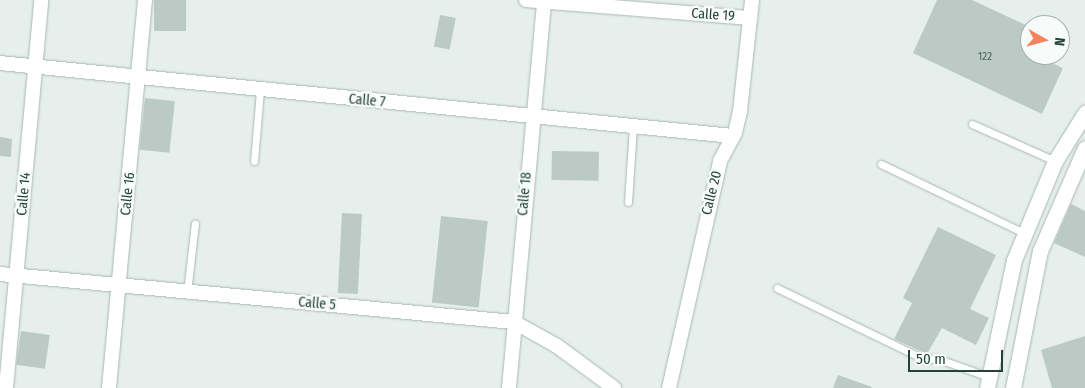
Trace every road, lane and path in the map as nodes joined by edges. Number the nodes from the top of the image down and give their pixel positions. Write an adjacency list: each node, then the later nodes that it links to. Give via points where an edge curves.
1 (41, 0): 8 (street, Calle 14)
2 (145, 0): 9 (street, Calle 16)
3 (526, 0): 5 (street, Calle 19)
4 (752, 0): 6 (street, Calle 20)
5 (544, 1): 6 (street, Calle 19); 12 (street, Calle 18)
6 (750, 18): 15 (street, Calle 20)
7 (0, 64): 8 (street, Calle 7)
8 (35, 68): 9 (street, Calle 7); 24 (street, Calle 14)
9 (139, 80): 10 (street, Calle 7); 25 (street, Calle 16)
10 (260, 91): 12 (street, Calle 7); 17 (lane)
11 (1085, 113): 18 (main road)
12 (532, 116): 14 (street, Calle 7); 28 (street, Calle 18)
13 (972, 124): 18 (lane)
14 (633, 126): 15 (street, Calle 7); 20 (lane)
15 (733, 136): 34 (street, Calle 20, via 720,160)
16 (1085, 148): 35 (main road, via 1040,251)
17 (254, 161)
18 (1055, 161): 22 (main road)
19 (881, 164): 22 (lane)
20 (628, 202)
21 (195, 223): 27 (lane)
22 (1024, 233): 29 (main road, via 1002,305)
23 (0, 274): 24 (street, Calle 5)
24 (17, 275): 25 (street, Calle 5); 30 (street, Calle 14)
25 (119, 286): 27 (street, Calle 5); 31 (street, Calle 16)
26 (777, 288): 29 (lane, via 926,360 936,358)
27 (187, 292): 28 (street, Calle 5)
28 (514, 322): 32 (street, Calle 18); 33 (street, Calle 5, via 557,346)
29 (988, 383)
30 (6, 388)
31 (109, 388)
32 (510, 388)
33 (614, 388)
34 (669, 388)
35 (1013, 388)

